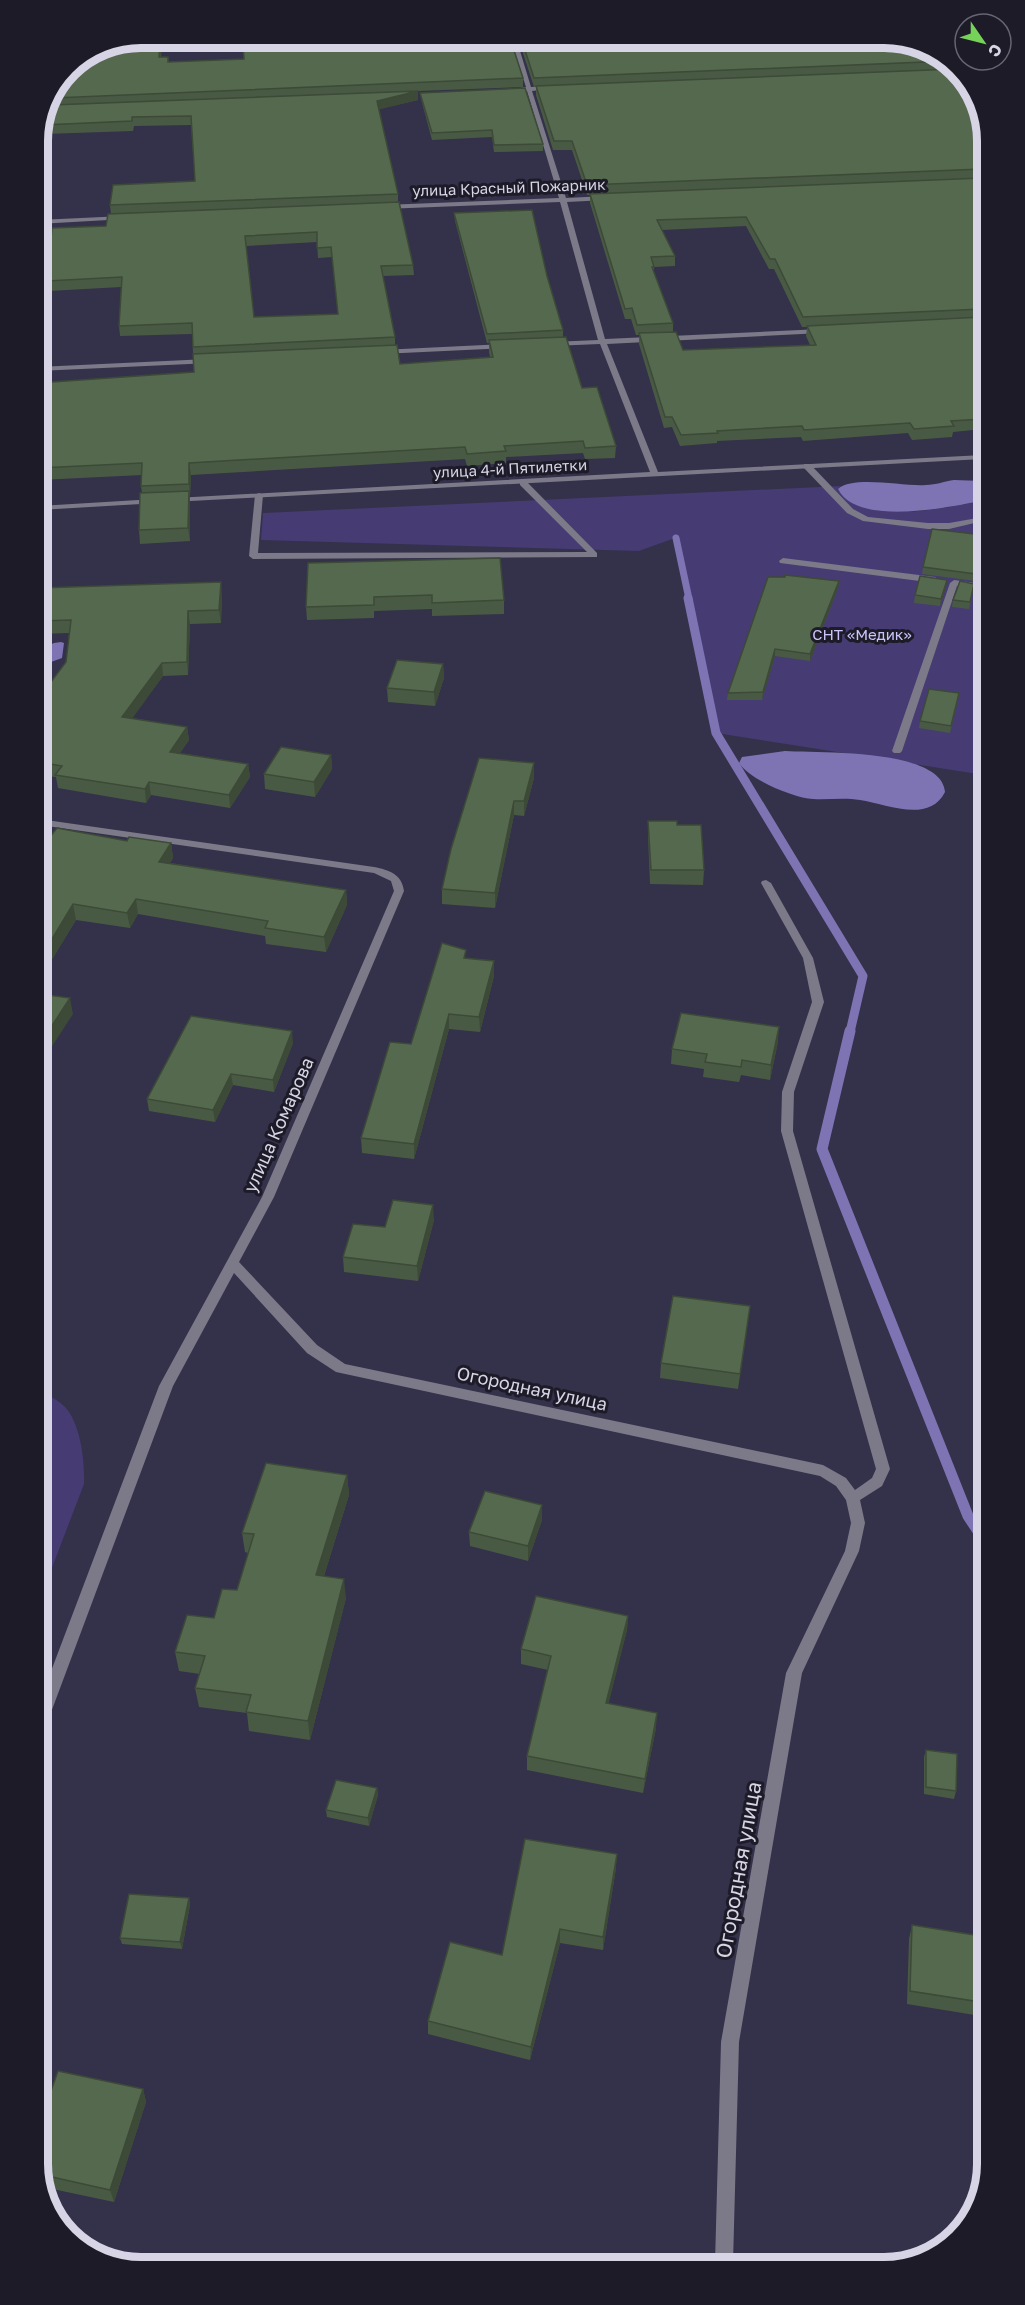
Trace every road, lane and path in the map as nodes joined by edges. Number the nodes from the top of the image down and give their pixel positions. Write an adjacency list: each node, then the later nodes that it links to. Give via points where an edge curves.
1 (516, 48): 3 (street)
2 (565, 88): 3 (street)
3 (530, 89): 4 (street); 6 (street)
4 (506, 90)
5 (610, 198): 6 (street, улица Красный Пожарник)
6 (562, 200): 7 (street, улица Красный Пожарник); 11 (street)
7 (372, 208)
8 (133, 218): 9 (street)
9 (48, 222)
10 (828, 330): 11 (street)
11 (602, 342): 12 (street); 19 (street)
12 (543, 344)
13 (520, 346): 14 (street)
14 (367, 353)
15 (214, 360): 16 (street)
16 (48, 368)
17 (977, 457): 18 (street, улица 4-й Пятилетки)
18 (807, 466): 19 (street, улица 4-й Пятилетки); 23 (street, via 850,511 866,519 928,526)
19 (654, 473): 20 (street, улица 4-й Пятилетки)
20 (523, 483): 21 (street, улица 4-й Пятилетки); 21 (street, via 594,555 253,556)
21 (259, 495): 22 (street, улица 4-й Пятилетки)
22 (48, 507)
23 (977, 520)
24 (783, 561): 25 (street)
25 (954, 583): 26 (street); 27 (street)
26 (977, 585)
27 (897, 751)
28 (48, 823): 30 (street, улица Комарова, via 374,870 394,877 399,883 399,891 268,1197)
29 (766, 883): 31 (street, via 808,958 818,1002 788,1092 787,1131 883,1469 877,1482)
30 (232, 1263): 31 (street, Огородная улица, via 312,1349 341,1368 823,1471 841,1482); 32 (street, улица Комарова, via 166,1386)
31 (853, 1498): 33 (street, Огородная улица, via 858,1523 852,1551 794,1673 730,2042)
32 (48, 1699)
33 (724, 2257)

